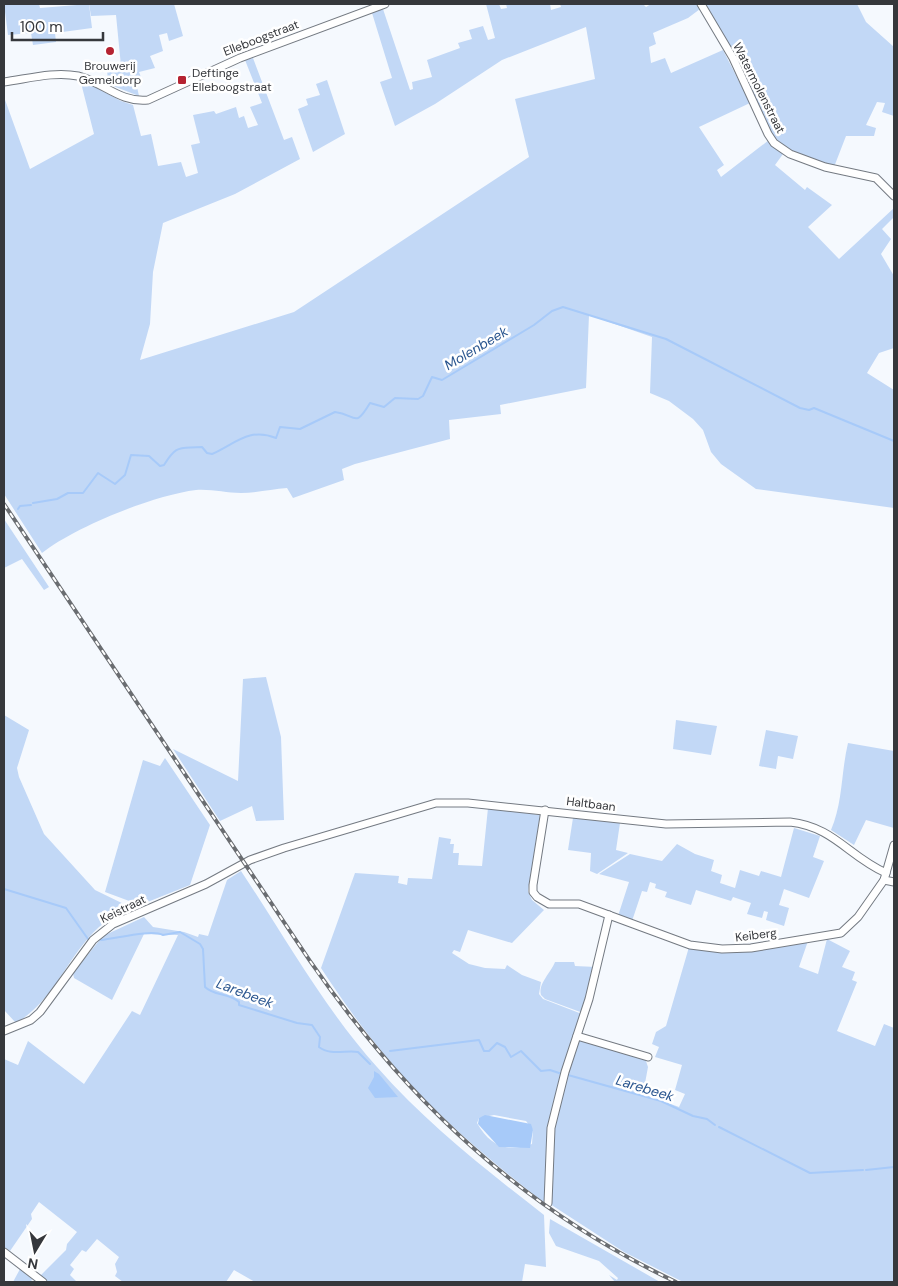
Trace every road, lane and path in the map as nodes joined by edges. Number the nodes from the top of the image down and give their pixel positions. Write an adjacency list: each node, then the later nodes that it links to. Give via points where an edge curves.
1 (385, 4): 3 (street, Elleboogstraat, via 240,58 148,100 121,96 71,75)
2 (701, 4): 4 (street, Watermolenstraat, via 733,58 774,143 790,154 824,167 876,178)
3 (4, 82)
4 (894, 196)
5 (545, 810): 7 (street, Haltbaan, via 436,803); 8 (street, Haltbaan, via 666,824 807,824 821,829); 10 (street, Keiberg, via 533,892 549,904 572,902)
6 (894, 845): 8 (street)
7 (284, 848): 11 (street, Keistraat, via 250,860 206,884 113,924 93,940 40,1012 31,1020)
8 (885, 876): 9 (street, Haltbaan); 10 (street, Keiberg, via 858,917 841,933 751,948 690,945)
9 (894, 882)
10 (609, 915): 12 (street)
11 (4, 1031)
12 (577, 1036): 13 (street); 14 (street, via 551,1128)
13 (648, 1057)
14 (548, 1202)
15 (4, 1252): 16 (street)
16 (43, 1282)

